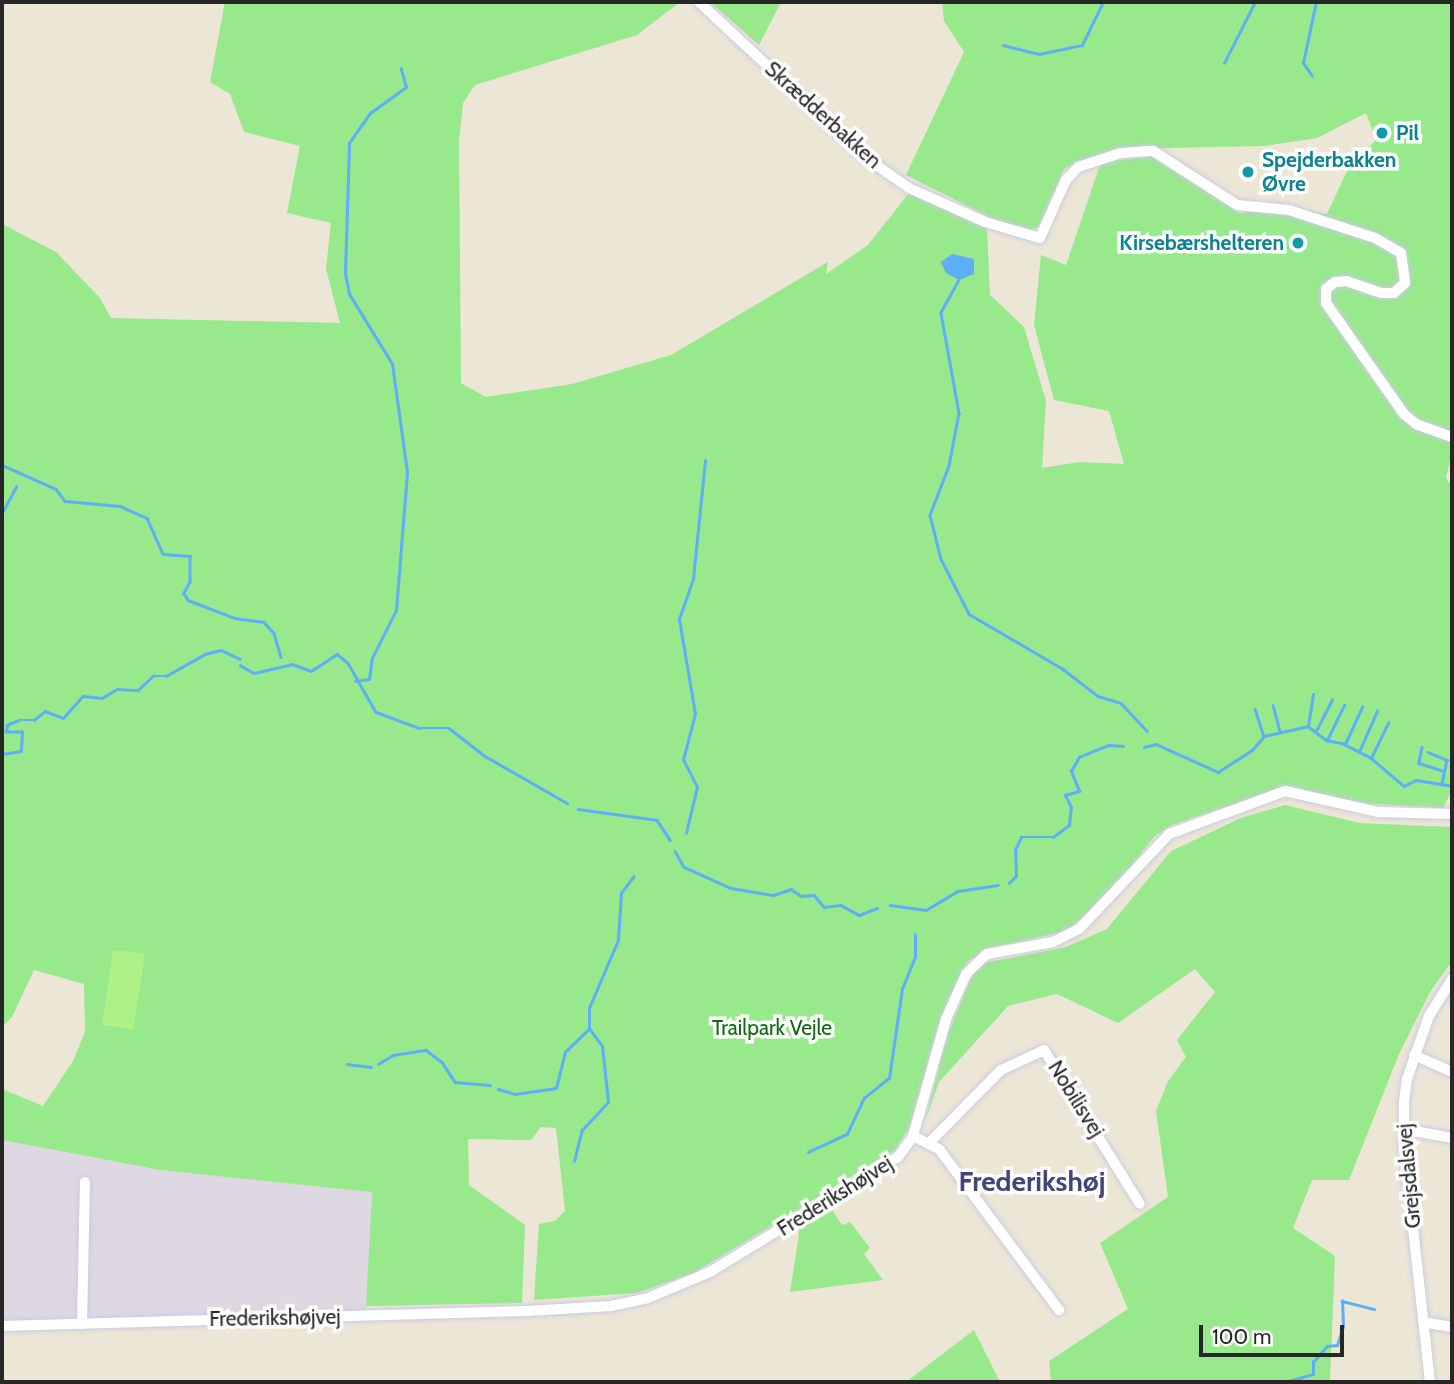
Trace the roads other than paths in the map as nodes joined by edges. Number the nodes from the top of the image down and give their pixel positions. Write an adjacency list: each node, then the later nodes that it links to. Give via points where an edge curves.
1 (699, 2): 2 (street, Skrædderbakken, via 866,158 909,188 985,222 1040,238 1066,180 1078,167 1121,153 1153,151 1163,153 1237,205 1289,210 1384,243 1401,253 1405,283 1394,293 1381,293 1347,281 1335,282 1326,289 1326,303 1404,414 1416,424)
2 (1452, 437)
3 (1452, 814): 8 (street, Frederikshøjvej, via 1378,812 1285,791 1169,834 1080,929 1053,942 987,954 966,974 946,1019)
4 (1451, 983): 5 (street, Grejsdalsvej, via 1429,1016)
5 (1414, 1055): 6 (street); 7 (street, Grejsdalsvej)
6 (1452, 1072)
7 (1403, 1129): 9 (street); 14 (street, Grejsdalsvej)
8 (913, 1136): 10 (street); 15 (street, Frederikshøjvej, via 898,1157 720,1266 681,1286 635,1301 527,1311)
9 (1452, 1138)
10 (930, 1142): 12 (street, Nobilisvej, via 1001,1070 1044,1050); 13 (street)
11 (85, 1182): 15 (street)
12 (1140, 1204)
13 (1059, 1310)
14 (1423, 1322): 17 (street); 18 (street, Grejsdalsvej)
15 (82, 1324): 16 (street, Frederikshøjvej)
16 (2, 1326)
17 (1452, 1327)
18 (1430, 1382)

